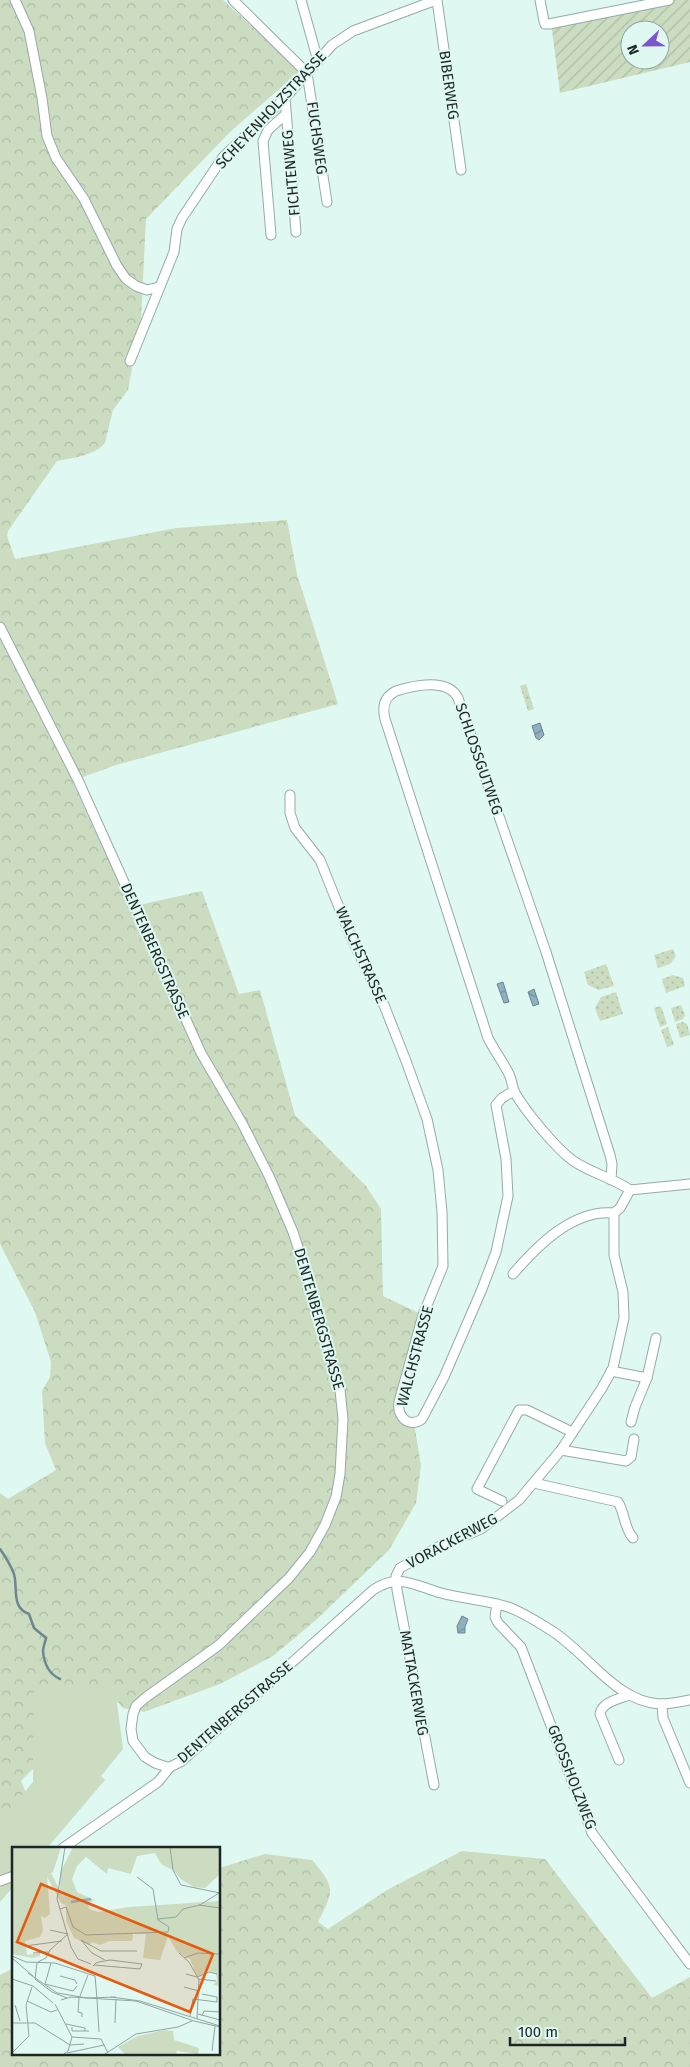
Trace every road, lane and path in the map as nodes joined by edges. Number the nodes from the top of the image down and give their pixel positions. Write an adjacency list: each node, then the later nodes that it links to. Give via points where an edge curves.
1 (15, 0): 15 (street, via 29,31 46,136 56,158 84,199 126,279 147,290)
2 (233, 0): 8 (street)
3 (301, 0): 7 (street)
4 (437, 0): 7 (street, SCHEYENHOLZSTRASSE, via 353,31 332,44); 11 (street, BIBERWEG)
5 (540, 0): 6 (street, via 545,24)
6 (669, 0)
7 (318, 61): 8 (street, SCHEYENHOLZSTRASSE)
8 (307, 73): 9 (street, SCHEYENHOLZSTRASSE); 12 (street, FUCHSWEG)
9 (285, 98): 10 (street, FICHTENWEG); 15 (street, SCHEYENHOLZSTRASSE, via 223,157 182,218 174,252)
10 (286, 114): 13 (street, FICHTENWEG); 14 (street, FICHTENWEG, via 268,130 263,141)
11 (461, 170)
12 (326, 202)
13 (296, 232)
14 (271, 234)
15 (159, 287): 16 (street, SCHEYENHOLZSTRASSE)
16 (130, 361)
17 (0, 627): 41 (street, DENTENBERGSTRASSE, via 78,780 201,1053 269,1176 293,1232 340,1390 343,1419 336,1496 310,1552 289,1578 219,1645 145,1698 134,1711 131,1729 135,1746 149,1760)
18 (290, 795): 19 (street, WALCHSTRASSE, via 290,813 295,828 320,860 351,937 384,1005 427,1119 438,1170 443,1266 423,1315 399,1402 401,1416 409,1422 422,1419 444,1377 496,1252 508,1196 506,1159 496,1105)
19 (514, 1092): 20 (street, via 564,1154 591,1172); 20 (street, SCHLOSSGUTWEG, via 508,1073 482,1023 385,719 385,700 396,691 443,685 458,698 549,961 610,1155)
20 (611, 1180): 22 (street)
21 (690, 1184): 22 (street)
22 (630, 1190): 23 (street)
23 (614, 1213): 24 (street, via 578,1220 560,1229); 26 (street, VORACKERWEG, via 614,1255 623,1292 624,1318)
24 (513, 1274)
25 (656, 1338): 27 (street)
26 (612, 1371): 27 (street); 29 (street, VORACKERWEG)
27 (647, 1378): 28 (street)
28 (631, 1422)
29 (572, 1432): 31 (street, VORACKERWEG); 33 (street, via 527,1410 519,1410 477,1489)
30 (634, 1439): 31 (street, via 631,1457 626,1461)
31 (561, 1450): 32 (street, VORACKERWEG)
32 (534, 1483): 34 (street, via 618,1502); 35 (street, VORACKERWEG, via 513,1506 489,1524 400,1568)
33 (502, 1502)
34 (633, 1538)
35 (396, 1580): 36 (street); 41 (street, DENTENBERGSTRASSE, via 373,1590 196,1750); 43 (street, MATTACKERWEG)
36 (497, 1604): 37 (street, via 554,1632); 45 (street, GROSSHOLZWEG, via 495,1617 521,1647 592,1833)
37 (629, 1695): 39 (street); 40 (street, via 604,1705 600,1714)
38 (690, 1700): 39 (street)
39 (662, 1704): 42 (street, via 663,1718)
40 (620, 1760)
41 (170, 1767): 44 (street, via 158,1782)
42 (690, 1783)
43 (434, 1785)
44 (64, 1847)
45 (690, 1964)

